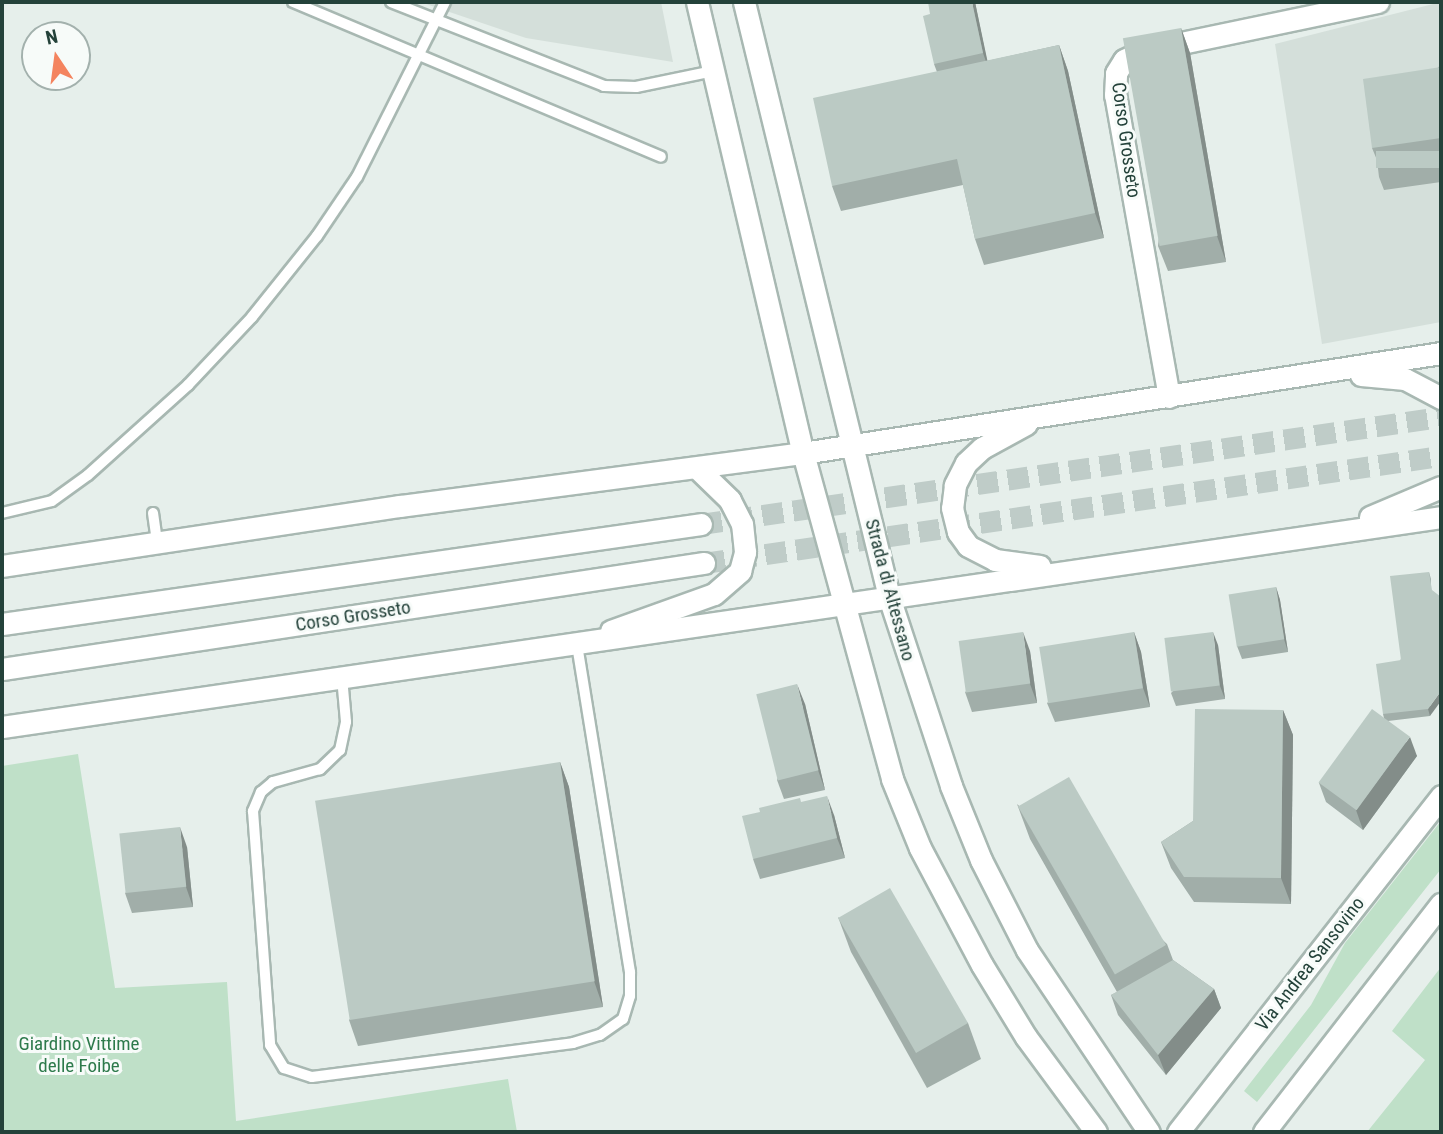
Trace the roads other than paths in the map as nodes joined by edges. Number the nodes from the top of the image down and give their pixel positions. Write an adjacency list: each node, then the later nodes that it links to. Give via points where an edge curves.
1 (293, 2): 8 (lane)
2 (391, 2): 7 (lane)
3 (445, 2): 7 (lane)
4 (697, 2): 9 (street)
5 (744, 2): 16 (street, Strada di Altessano)
6 (1378, 2): 13 (street, Corso Grosseto, via 1143,51 1124,60 1116,73 1115,95)
7 (437, 20): 8 (lane); 9 (lane, via 604,86 636,87)
8 (420, 56): 10 (lane); 20 (lane, via 345,197 225,348 127,441 60,496)
9 (713, 71): 17 (street)
10 (661, 157)
11 (1441, 353): 12 (street)
12 (1325, 373): 13 (street); 14 (street, via 1405,379)
13 (1169, 397): 15 (street)
14 (1441, 398)
15 (1047, 414): 16 (street); 28 (street, via 993,441 966,463 953,493 953,517 962,540 987,556)
16 (852, 445): 17 (street); 29 (street, Strada di Altessano)
17 (803, 453): 18 (street); 30 (street)
18 (698, 468): 25 (street); 32 (street, via 730,500 742,524 745,552 734,580 705,598)
19 (1441, 487): 24 (street)
20 (2, 513)
21 (153, 513): 25 (lane)
22 (1441, 517): 24 (street)
23 (701, 524): 31 (street)
24 (1342, 528): 28 (street)
25 (157, 542): 27 (street)
26 (704, 563): 33 (street, Corso Grosseto)
27 (2, 566)
28 (1068, 569): 29 (street)
29 (889, 597): 30 (street); 39 (street, Strada di Altessano, via 951,786 994,888 1047,983)
30 (844, 604): 32 (street); 38 (street, via 888,767 920,848 995,988)
31 (2, 624)
32 (577, 644): 34 (street); 34 (lane, via 630,972 630,996 623,1019 600,1035 573,1043 312,1077 284,1068 270,1045 253,811 261,792 272,782 320,769 340,750 346,722)
33 (2, 669)
34 (342, 677): 35 (street)
35 (2, 727)
36 (1441, 796): 40 (street, Via Andrea Sansovino)
37 (1441, 904): 41 (street)
38 (1096, 1132)
39 (1149, 1132)
40 (1178, 1132)
41 (1264, 1132)

